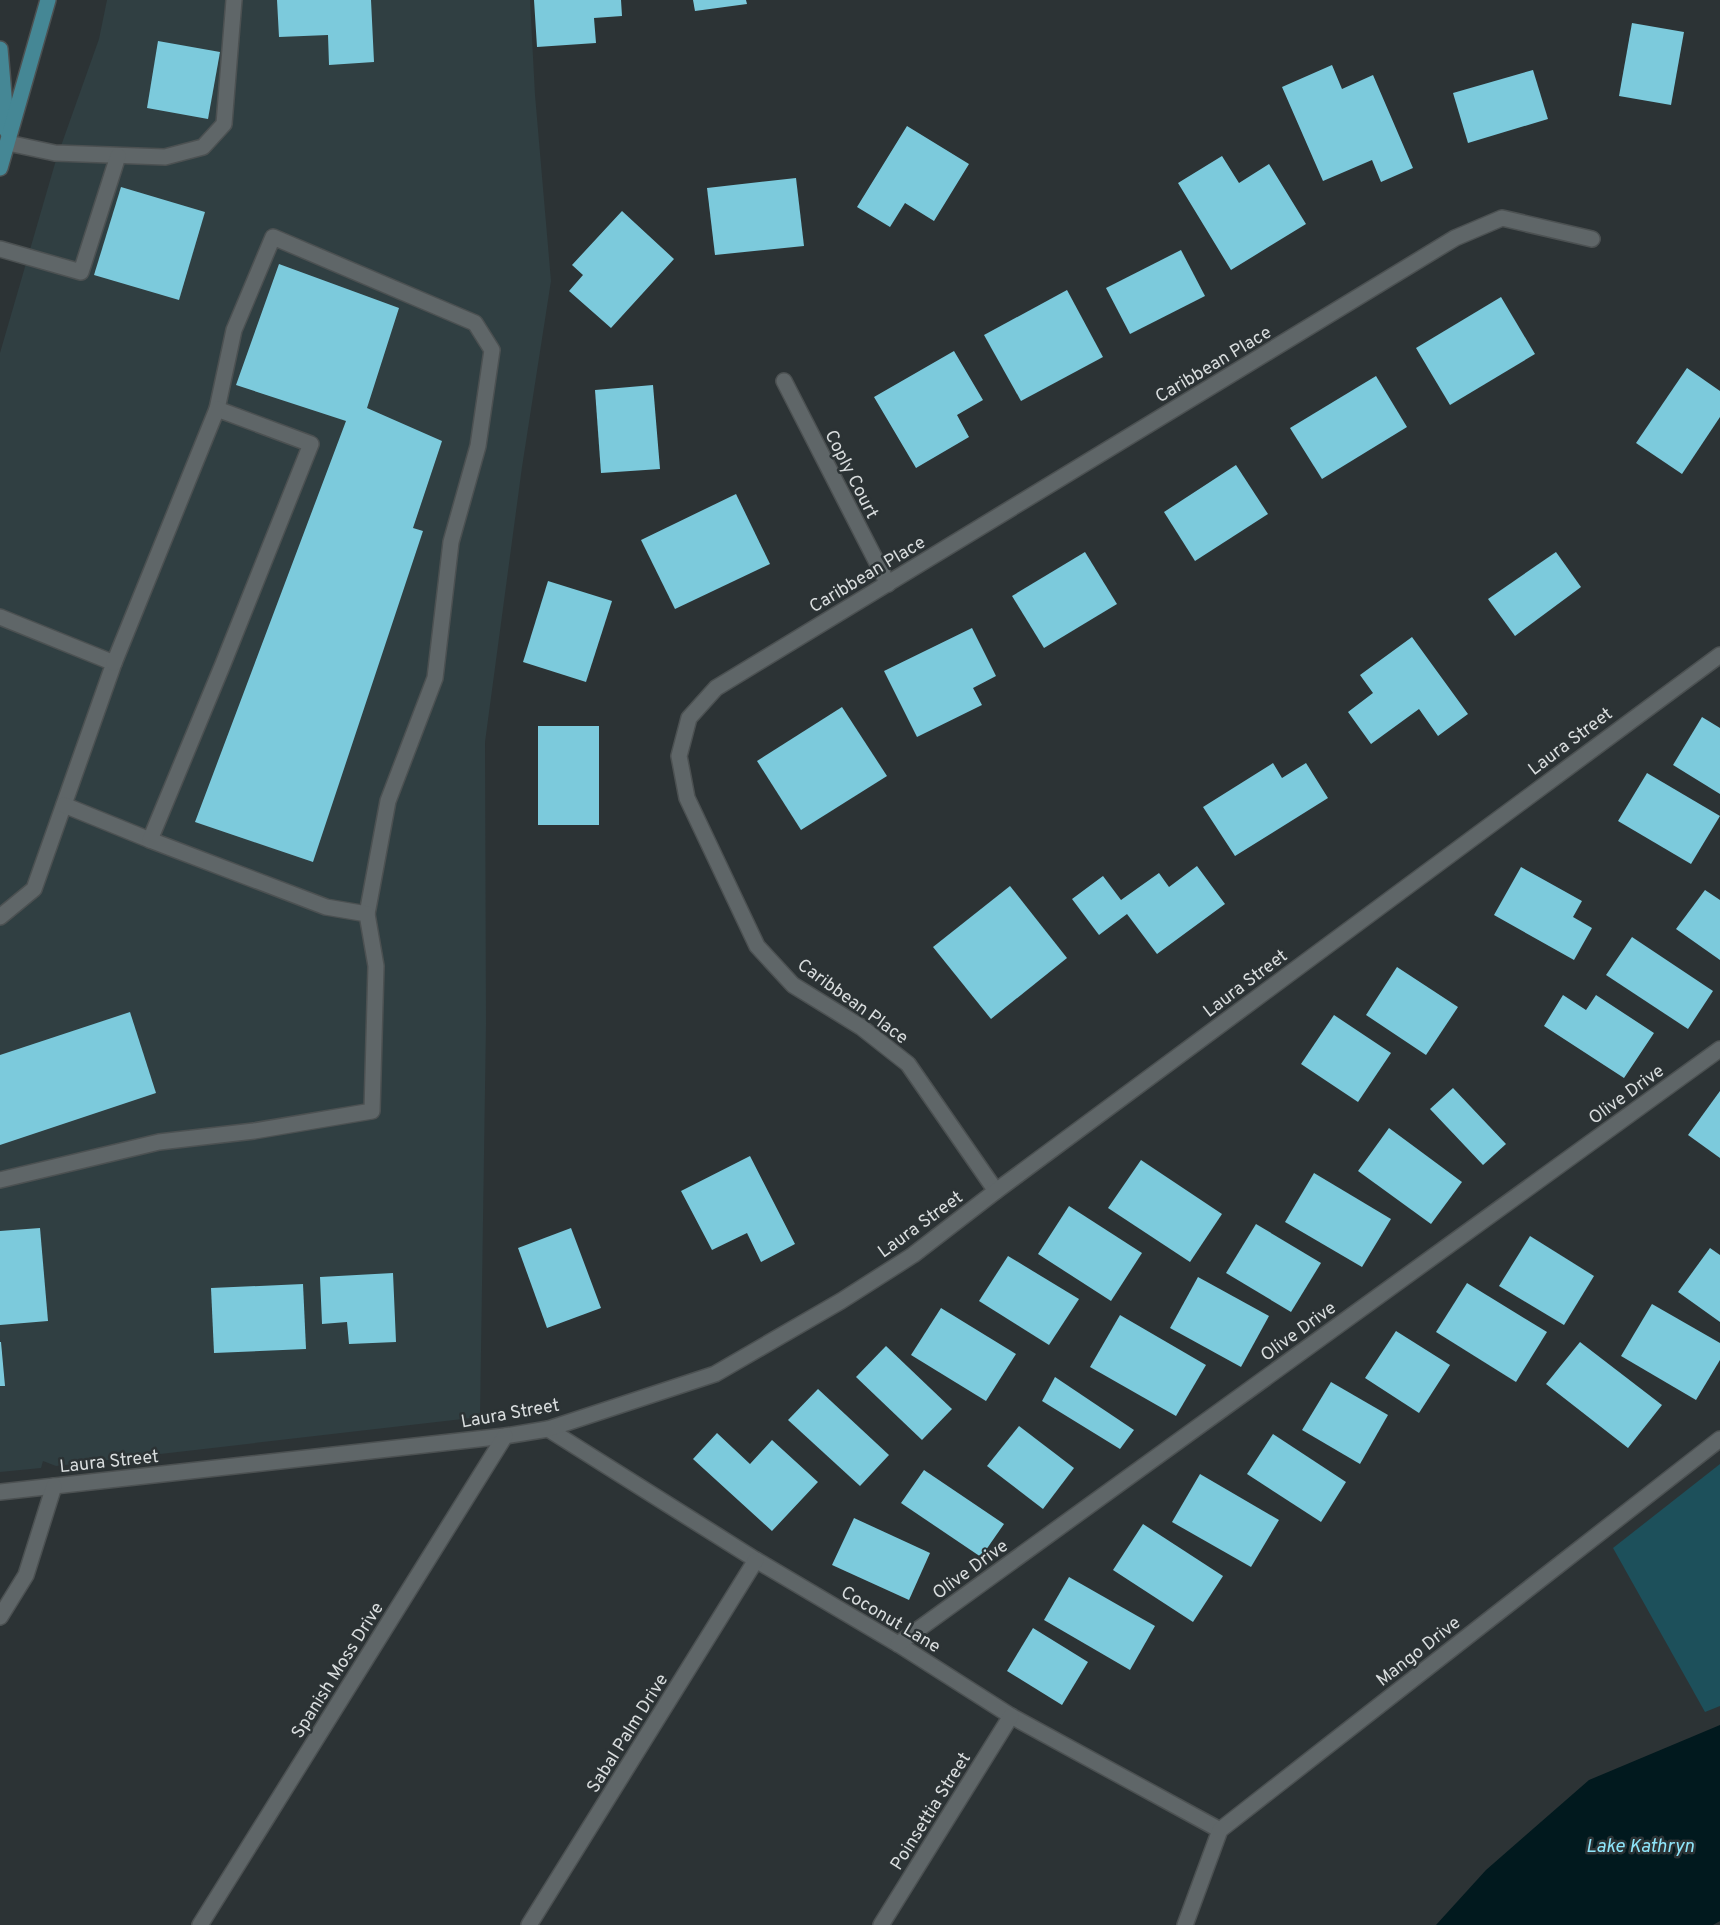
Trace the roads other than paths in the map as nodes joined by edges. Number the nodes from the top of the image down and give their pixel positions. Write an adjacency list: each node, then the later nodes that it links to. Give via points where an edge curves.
1 (48, 0): 4 (main road)
2 (234, 0): 5 (street, via 224,124 203,147 165,157)
3 (0, 48): 4 (main road)
4 (8, 143): 5 (street, via 55,153); 6 (main road)
5 (118, 156): 8 (street, via 81,272)
6 (0, 168)
7 (1592, 239): 11 (street, Caribbean Place, via 1502,218 1455,238)
8 (0, 249)
9 (784, 381): 11 (street, Coply Court)
10 (217, 409): 14 (street); 16 (street, via 312,444); 17 (street, via 234,330 273,237 475,323 492,350 478,446 452,542 434,678 388,801)
11 (888, 584): 21 (street, Caribbean Place, via 716,688 689,718 679,756 687,798 757,946 793,985 861,1027 908,1064)
12 (0, 617): 14 (street)
13 (1720, 655): 21 (street, Laura Street)
14 (114, 663): 15 (street)
15 (64, 805): 16 (street); 18 (street, via 34,889)
16 (150, 840): 17 (street, via 326,906)
17 (367, 914): 20 (street, via 376,966 372,1112 159,1142)
18 (0, 917)
19 (1720, 1049): 29 (street, Olive Drive)
20 (0, 1180)
21 (996, 1192): 22 (street, Laura Street, via 913,1255 715,1374)
22 (548, 1429): 23 (street, Laura Street); 27 (street, Coconut Lane)
23 (505, 1436): 25 (street, Laura Street); 32 (street, Spanish Moss Drive)
24 (1720, 1439): 31 (street, Mango Drive)
25 (54, 1486): 26 (street, Laura Street); 28 (street, via 26,1575)
26 (0, 1492)
27 (756, 1560): 29 (street, Coconut Lane); 33 (street, Sabal Palm Drive)
28 (0, 1617)
29 (898, 1644): 30 (street, Coconut Lane)
30 (1011, 1716): 31 (street, Coconut Lane); 34 (street, Poinsettia Street)
31 (1220, 1830): 35 (street)
32 (200, 1925)
33 (529, 1925)
34 (881, 1925)
35 (1184, 1925)

